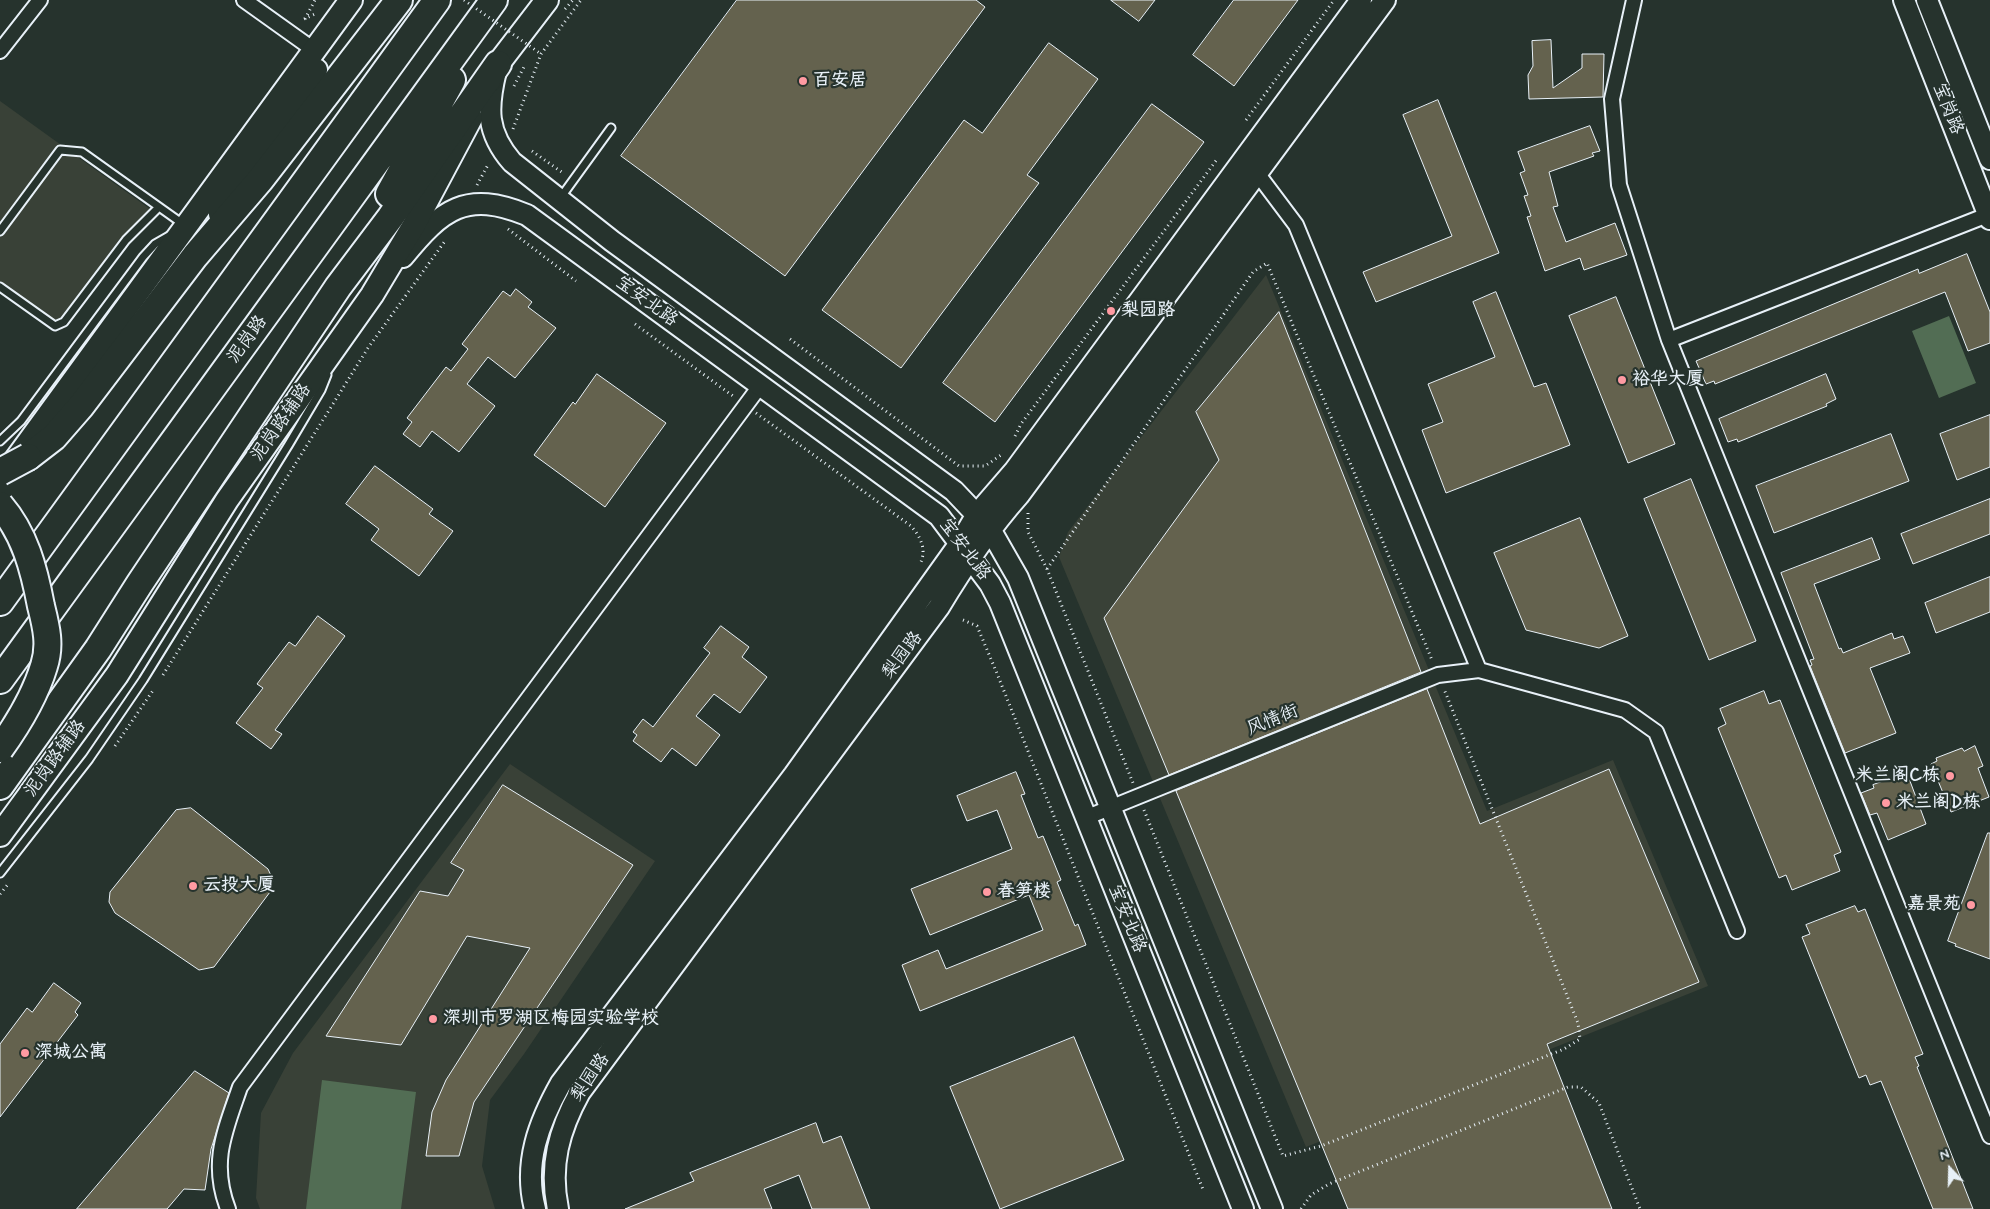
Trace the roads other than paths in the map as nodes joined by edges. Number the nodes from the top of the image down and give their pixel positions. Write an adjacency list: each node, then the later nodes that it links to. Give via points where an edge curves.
1 (40, 0): 16 (street)
2 (244, 0): 15 (street)
3 (351, 0): 15 (main road)
4 (356, 0): 26 (main road, via 320,65 229,198)
5 (399, 0): 26 (highway, via 260,180)
6 (436, 0): 40 (highway)
7 (494, 0): 14 (highway, 泥岗路)
8 (1361, 0): 20 (street, 梨园路)
9 (1385, 0): 20 (street, 梨园路)
10 (1634, 0): 31 (street, via 1612,99 1619,185)
11 (1904, 0): 23 (street, 宝岗路)
12 (1927, 0): 19 (street, 宝岗路)
13 (554, 7): 17 (main road, 泥岗路辅路)
14 (463, 42): 28 (highway, via 451,83); 45 (highway, 泥岗路)
15 (314, 50): 24 (main road)
16 (0, 51)
17 (498, 64): 21 (street, 宝安北路, via 489,115 500,148 512,162); 28 (highway); 29 (main road, 泥岗路辅路, via 414,225)
18 (611, 128): 21 (lane)
19 (1990, 159)
20 (1249, 167): 39 (street, 梨园路, via 1025,487); 44 (street, via 1296,225)
21 (559, 200): 39 (street, 宝安北路, via 948,486)
22 (159, 207): 24 (lane); 25 (lane, via 82,152 60,150); 27 (lane, via 126,240 64,322 55,326)
23 (1989, 216): 31 (street)
24 (186, 226): 33 (lane, via 150,250 21,421); 34 (main road)
25 (0, 231)
26 (195, 256): 34 (highway, via 81,406 54,437)
27 (0, 287)
28 (338, 287): 47 (highway, via 98,649)
29 (372, 296): 30 (main road, 泥岗路辅路); 32 (street, 宝安北路, via 416,241 450,210 490,204 506,207 528,215)
30 (344, 335): 50 (main road, 泥岗路辅路, via 227,500 117,675); 51 (lane, via 321,390 143,680 89,759)
31 (1669, 340): 53 (street)
32 (760, 386): 41 (street, 宝安北路, via 939,516); 54 (street, via 240,1086 220,1144 221,1190)
33 (0, 441)
34 (32, 445): 35 (main road); 36 (highway, bridge); 37 (main road)
35 (0, 457)
36 (0, 472)
37 (0, 481)
38 (0, 505): 46 (highway, bridge, via 15,525 31,563 48,633 45,665 18,725)
39 (984, 521): 41 (street, 梨园路); 48 (street, 宝安北路, via 1018,578)
40 (46, 540): 42 (highway); 43 (highway)
41 (965, 549): 49 (street, 宝安北路, via 1000,603); 55 (street, 梨园路, via 561,1083 543,1114 534,1145 531,1174); 56 (street, 梨园路, via 939,607 580,1092 567,1115 558,1142 554,1169)
42 (0, 571)
43 (0, 602)
44 (1479, 670): 48 (street, 风情街, via 1438,675); 52 (street, via 1625,710 1656,732)
45 (0, 680)
46 (0, 750)
47 (0, 786)
48 (1112, 806): 49 (street, 风情街); 58 (street, 宝安北路)
49 (1085, 818): 57 (street, 宝安北路)
50 (0, 835)
51 (0, 873)
52 (1737, 931)
53 (1990, 1136)
54 (228, 1209)
55 (534, 1209)
56 (558, 1209)
57 (1243, 1209)
58 (1272, 1209)

